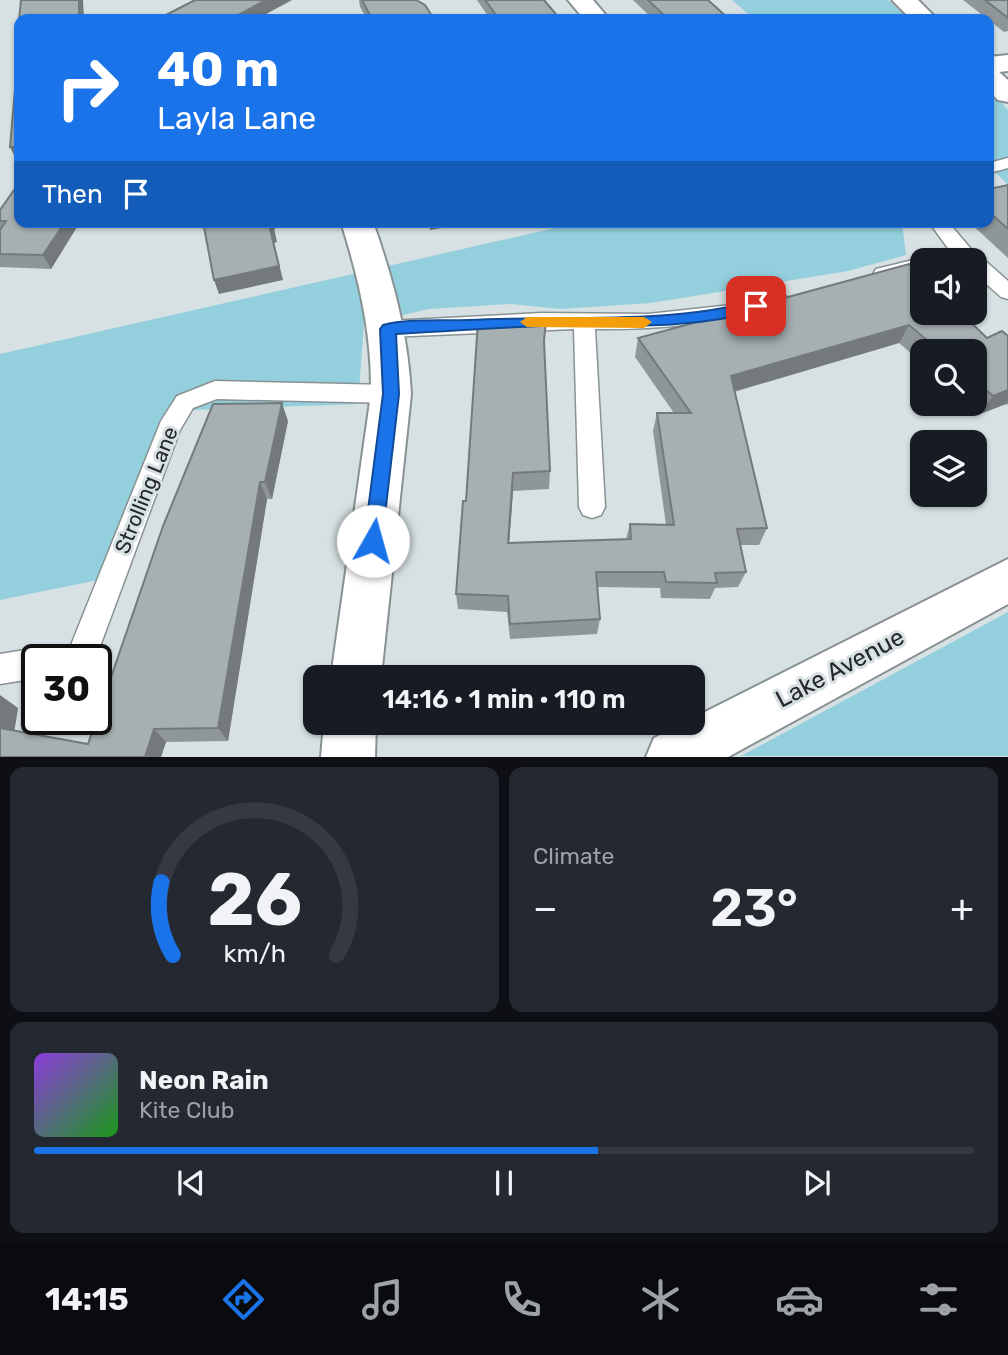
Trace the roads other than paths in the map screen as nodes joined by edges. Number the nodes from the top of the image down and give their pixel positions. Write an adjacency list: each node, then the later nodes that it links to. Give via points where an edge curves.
1 (580, 0): 3 (street)
2 (904, 0): 4 (street)
3 (593, 14)
4 (919, 14)
5 (994, 81): 6 (street)
6 (1008, 94)
7 (359, 228): 16 (street)
8 (942, 228): 9 (lane)
9 (958, 248)
10 (910, 267): 12 (lane)
11 (987, 274): 13 (lane)
12 (863, 279)
13 (1008, 292)
14 (797, 296): 15 (lane, via 731,312 648,322)
15 (584, 322): 16 (lane); 18 (lane)
16 (388, 329): 17 (street)
17 (391, 394): 20 (lane, Strolling Lane, via 215,390 185,402 169,428); 21 (street)
18 (592, 507)
19 (1008, 580): 26 (street, Lake Avenue)
20 (80, 644)
21 (357, 665)
22 (21, 666): 23 (lane)
23 (0, 669)
24 (349, 735): 25 (street)
25 (348, 757)
26 (673, 757)

